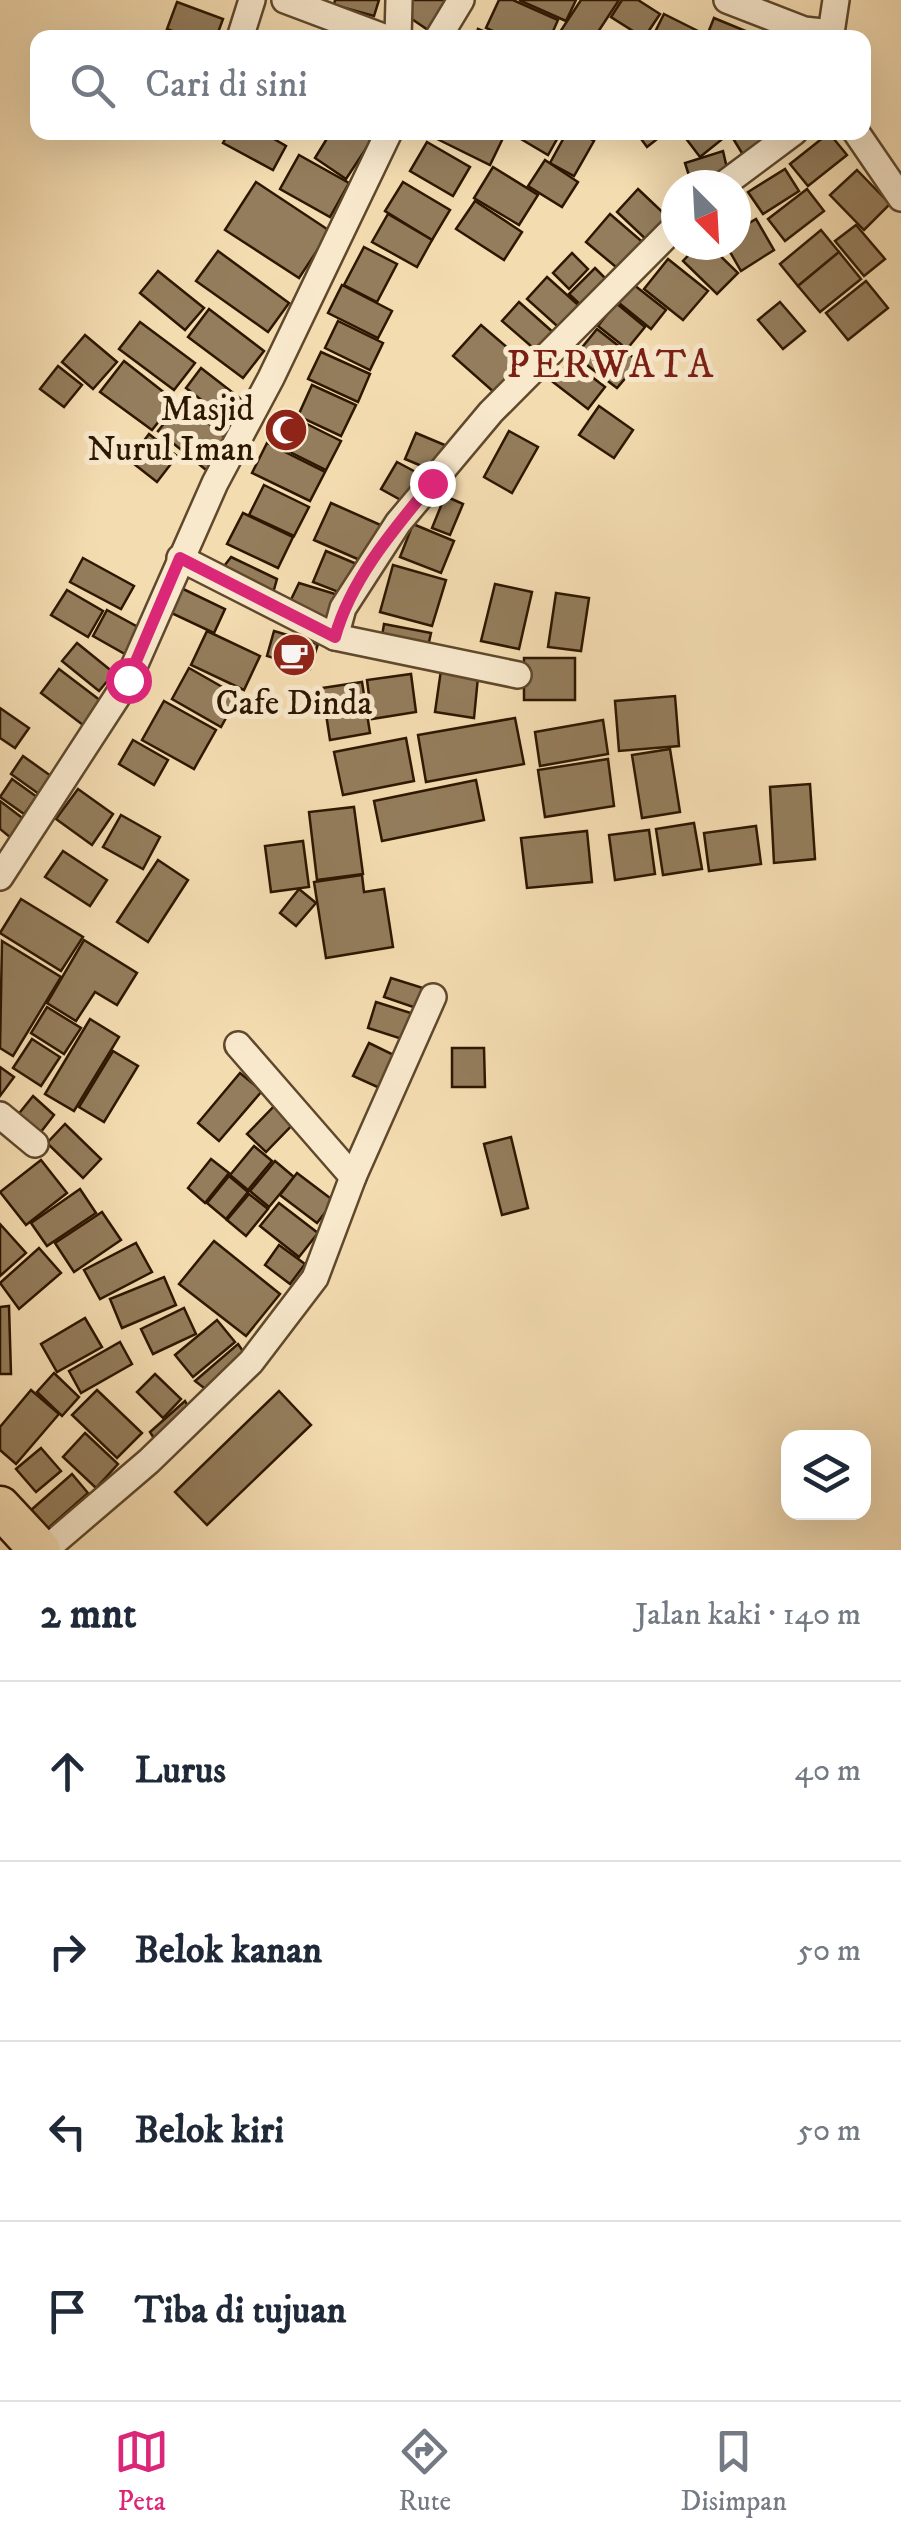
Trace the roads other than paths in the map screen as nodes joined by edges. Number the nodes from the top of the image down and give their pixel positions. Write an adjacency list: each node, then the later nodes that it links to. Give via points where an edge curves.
1 (252, 0): 7 (street)
2 (285, 0): 8 (street)
3 (399, 0): 9 (street)
4 (460, 0): 10 (street)
5 (726, 0): 11 (street)
6 (836, 0): 12 (street)
7 (243, 30)
8 (365, 30)
9 (398, 30)
10 (443, 30)
11 (804, 30)
12 (833, 30)
13 (384, 140): 19 (street)
14 (783, 140): 16 (street)
15 (861, 140): 17 (street)
16 (742, 170)
17 (901, 198)
18 (661, 241): 20 (street, via 491,412 398,523 343,608)
19 (180, 558): 20 (street); 22 (street, via 128,680)
20 (335, 637): 21 (street)
21 (518, 676)
22 (0, 877)
23 (433, 997): 27 (street)
24 (238, 1045): 27 (street)
25 (0, 1115): 26 (street)
26 (35, 1144)
27 (354, 1177): 29 (street, via 315,1278 252,1362)
28 (0, 1507): 29 (main road)
29 (43, 1550)

